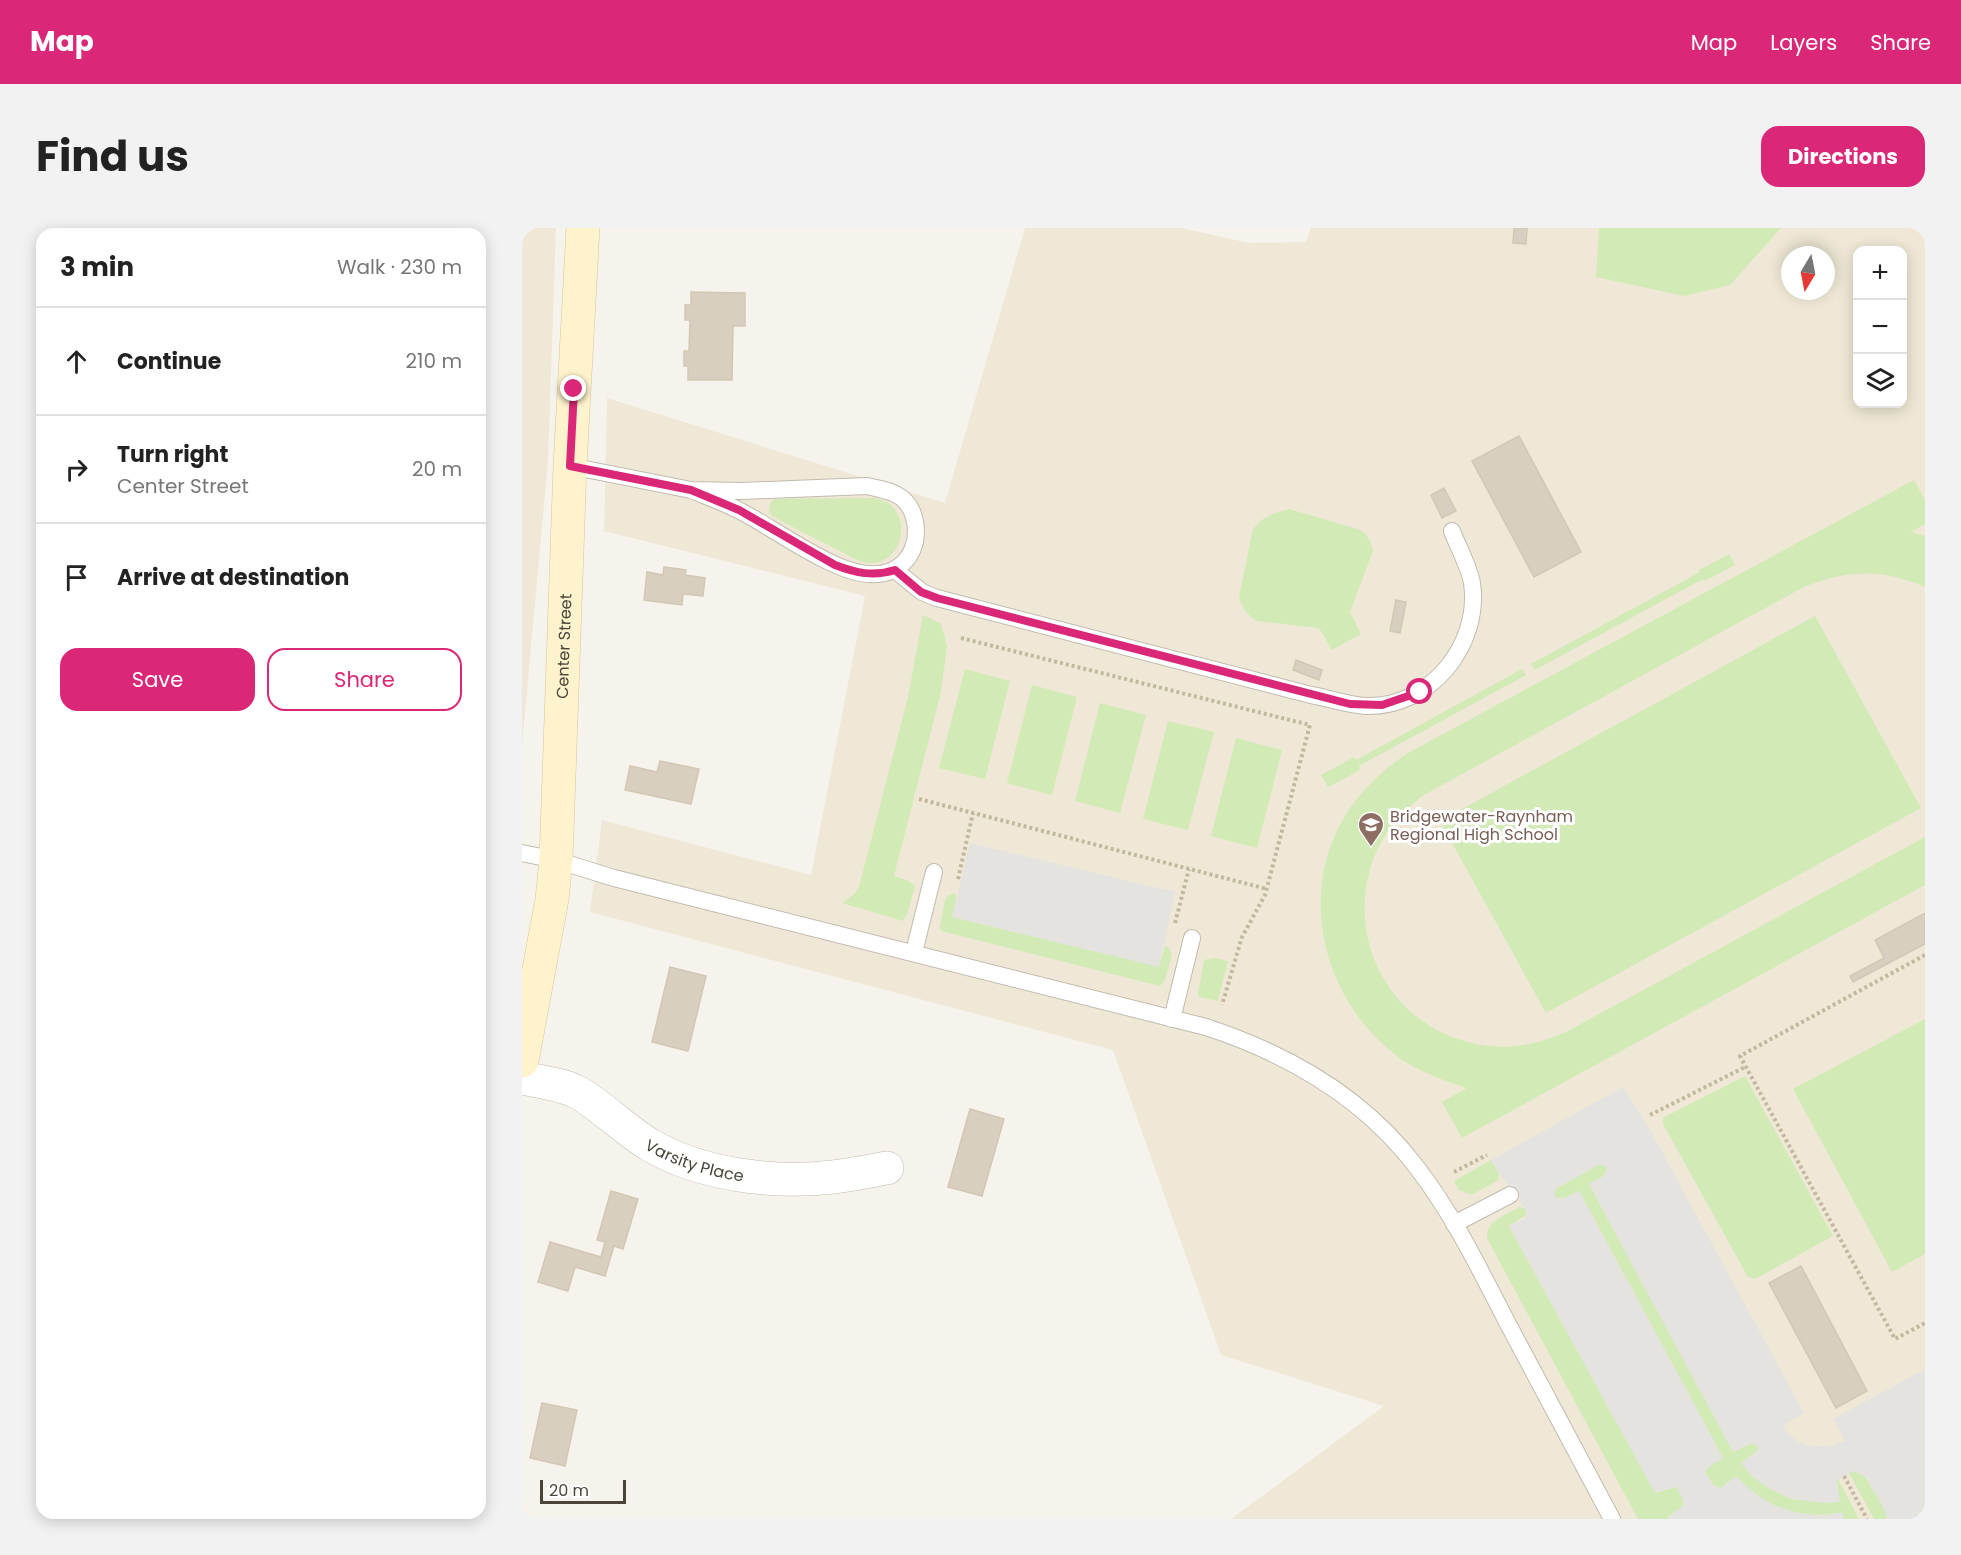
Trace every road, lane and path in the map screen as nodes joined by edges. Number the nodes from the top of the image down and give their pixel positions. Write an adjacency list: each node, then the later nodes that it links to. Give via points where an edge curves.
1 (583, 228): 2 (street, Center Street)
2 (570, 466): 3 (lane); 10 (street, Center Street)
3 (691, 490): 5 (lane, via 739,510 835,565 867,574); 5 (lane, via 867,486 887,490 912,509 915,522 912,551)
4 (1452, 531): 5 (lane, via 1472,580 1472,616 1467,633 1450,666 1436,680 1420,692 1382,705 1350,704 1311,695 937,598 921,592)
5 (895, 570)
6 (961, 638): 14 (path, via 1310,725)
7 (919, 800): 8 (path)
8 (973, 813): 11 (path); 13 (path)
9 (522, 853): 10 (lane)
10 (556, 860): 17 (lane); 21 (street, Center Street)
11 (1189, 869): 14 (path); 15 (path)
12 (934, 872): 17 (lane)
13 (958, 879)
14 (1267, 889): 19 (path, via 1242,937)
15 (1173, 933)
16 (1192, 938): 20 (lane)
17 (914, 952): 20 (lane)
18 (1925, 956): 22 (path, via 1740,1056)
19 (1222, 1005)
20 (1172, 1019): 29 (lane, via 1240,1038 1333,1088 1401,1148)
21 (522, 1061)
22 (1745, 1067): 24 (path); 30 (path, via 1895,1339)
23 (522, 1078): 26 (street, Varsity Place, via 580,1094 651,1146 706,1167 784,1179 833,1177)
24 (1650, 1115)
25 (1487, 1155): 27 (path)
26 (887, 1168)
27 (1454, 1173)
28 (1510, 1195): 29 (lane)
29 (1454, 1224): 32 (lane)
30 (1925, 1323)
31 (1844, 1476): 33 (path)
32 (1612, 1519)
33 (1867, 1519)

